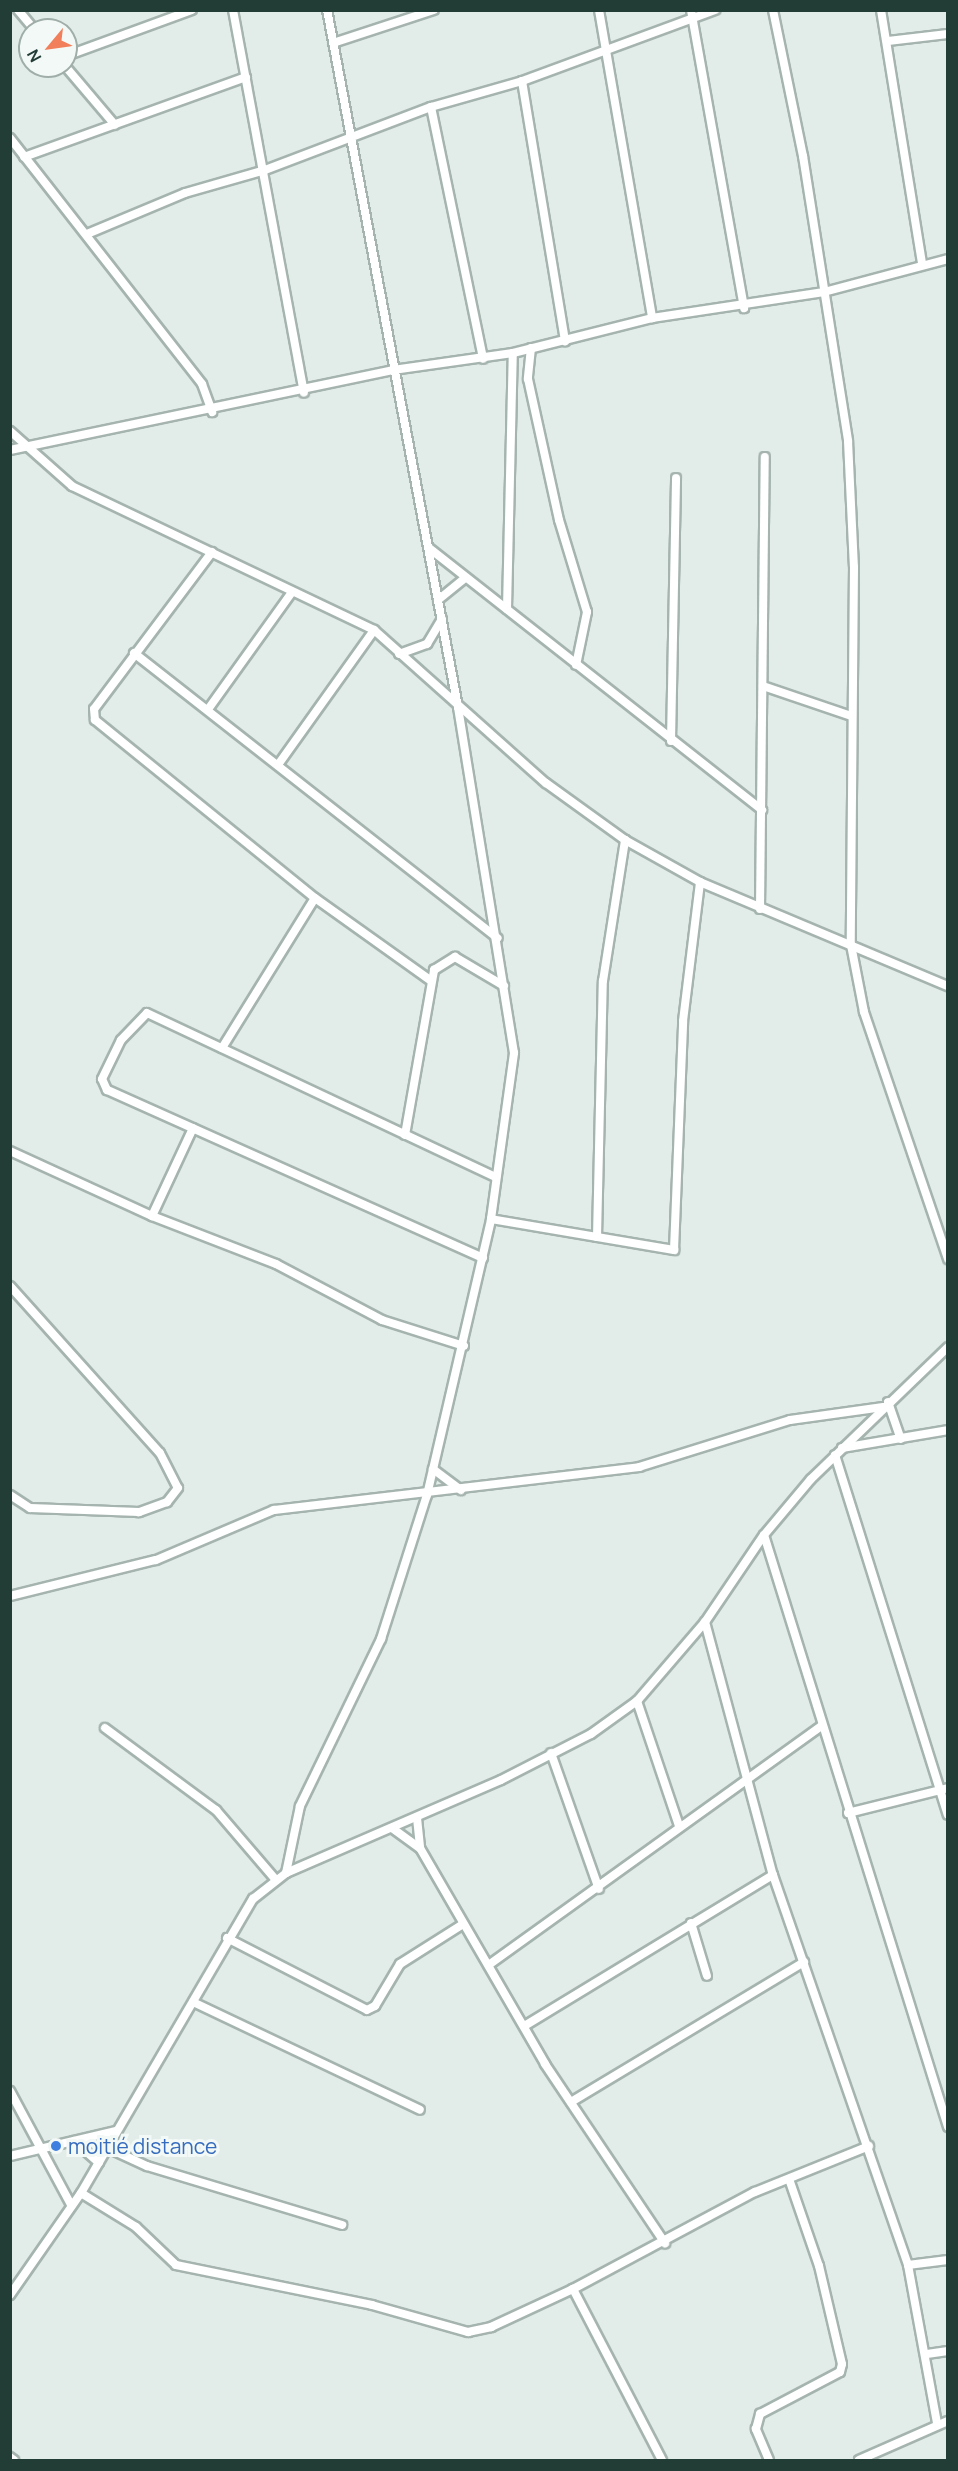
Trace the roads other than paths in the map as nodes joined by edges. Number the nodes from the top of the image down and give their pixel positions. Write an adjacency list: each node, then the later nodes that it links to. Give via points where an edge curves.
1 (192, 10): 15 (street)
2 (233, 10): 17 (street)
3 (327, 10): 13 (street)
4 (434, 10): 9 (street)
5 (599, 10): 14 (street)
6 (715, 10): 10 (street)
7 (773, 10): 28 (street)
8 (881, 10): 12 (street)
9 (415, 13): 13 (street)
10 (691, 14): 14 (street); 29 (street)
11 (948, 34): 12 (street)
12 (888, 41): 27 (street)
13 (333, 43): 22 (street)
14 (608, 47): 18 (street); 30 (street)
15 (78, 52)
16 (75, 78): 20 (street)
17 (246, 78): 20 (street); 24 (street)
18 (522, 81): 19 (street); 31 (street)
19 (431, 107): 22 (street); 34 (street)
20 (115, 125): 23 (street)
21 (10, 138): 23 (street)
22 (350, 139): 24 (street); 35 (street)
23 (24, 157): 25 (street)
24 (265, 170): 25 (street, via 185,193); 36 (street)
25 (87, 234): 37 (street, via 202,384)
26 (948, 259): 27 (street)
27 (922, 264): 28 (street)
28 (824, 292): 29 (street); 57 (street, via 848,441 854,567)
29 (744, 308): 30 (street)
30 (652, 318): 31 (street)
31 (565, 341): 32 (street)
32 (531, 348): 33 (street); 53 (street, via 530,387 559,520 586,606)
33 (513, 352): 34 (street); 48 (street)
34 (483, 359): 35 (street)
35 (393, 370): 36 (street); 43 (street)
36 (304, 392): 37 (street)
37 (212, 412): 39 (street)
38 (10, 430): 39 (street)
39 (24, 447): 40 (street); 44 (street, via 72,486)
40 (10, 450)
41 (765, 457): 54 (street)
42 (676, 478): 58 (street)
43 (429, 548): 45 (street); 47 (street)
44 (212, 552): 46 (street); 51 (street)
45 (465, 578): 47 (street); 48 (street)
46 (292, 592): 50 (street); 56 (street)
47 (438, 600): 49 (street)
48 (507, 609): 53 (street)
49 (442, 619): 52 (street, via 427,644); 55 (street)
50 (374, 630): 52 (street); 59 (street)
51 (134, 653): 56 (street); 63 (street, via 94,709 99,726)
52 (399, 654): 55 (street)
53 (576, 665): 58 (street)
54 (766, 687): 57 (street); 60 (street)
55 (458, 707): 61 (street, via 546,783); 65 (street)
56 (209, 708): 59 (street)
57 (851, 716): 66 (street)
58 (671, 741): 60 (street)
59 (280, 762): 65 (street)
60 (762, 810): 64 (street)
61 (625, 840): 62 (street); 77 (street, via 603,981)
62 (700, 882): 64 (street); 77 (street, via 683,1021 674,1250)
63 (315, 898): 67 (street); 70 (street)
64 (760, 909): 66 (street)
65 (497, 938): 68 (street)
66 (851, 945): 69 (street); 79 (street, via 864,1012)
67 (430, 980): 68 (street, via 442,960 455,957); 72 (street)
68 (504, 986): 74 (street, via 514,1053)
69 (948, 986)
70 (222, 1048): 71 (street, via 142,1014 121,1040 102,1079 107,1090); 72 (street)
71 (192, 1128): 75 (street); 78 (street)
72 (405, 1135): 74 (street)
73 (10, 1151): 75 (street)
74 (496, 1177): 76 (street)
75 (152, 1216): 81 (street, via 276,1264 382,1320)
76 (491, 1219): 77 (street); 78 (street)
77 (597, 1237)
78 (483, 1258): 81 (street)
79 (948, 1259)
80 (10, 1286): 89 (street, via 160,1453 178,1488 167,1502 139,1512 30,1508)
81 (464, 1346): 87 (street)
82 (948, 1347): 83 (street)
83 (885, 1404): 85 (street); 86 (street); 88 (street, via 790,1420 639,1467)
84 (948, 1430): 85 (street)
85 (901, 1440): 86 (street)
86 (838, 1452): 91 (street); 99 (street)
87 (433, 1469): 88 (street); 90 (street)
88 (461, 1490): 90 (street)
89 (10, 1495)
90 (427, 1495): 92 (street, via 274,1510 156,1560); 106 (street, via 381,1640 300,1806)
91 (764, 1535): 93 (street); 95 (street)
92 (10, 1596)
93 (705, 1622): 94 (street); 98 (street)
94 (637, 1701): 97 (street); 103 (street)
95 (821, 1726): 98 (street); 100 (street)
96 (105, 1728): 108 (street, via 216,1810)
97 (551, 1753): 102 (street); 109 (street)
98 (746, 1782): 103 (street); 107 (street)
99 (944, 1789): 100 (street); 101 (street)
100 (848, 1813): 121 (street)
101 (948, 1815)
102 (417, 1818): 104 (street); 105 (street)
103 (679, 1826): 109 (street)
104 (392, 1828): 105 (street); 106 (street)
105 (420, 1848): 111 (street)
106 (286, 1873): 108 (street)
107 (773, 1875): 110 (street); 113 (street)
108 (276, 1880): 112 (street, via 244,1910)
109 (599, 1889): 114 (street)
110 (692, 1923): 115 (street); 117 (street)
111 (463, 1924): 112 (street, via 400,1964 375,2006 366,2010); 114 (street)
112 (226, 1938): 116 (street)
113 (804, 1962): 119 (street); 124 (street)
114 (490, 1964): 117 (street)
115 (707, 1976)
116 (193, 2002): 120 (street); 122 (street)
117 (526, 2025): 119 (street)
118 (10, 2091): 125 (street)
119 (571, 2102): 133 (street)
120 (420, 2110)
121 (948, 2127)
122 (116, 2131): 123 (street); 126 (street)
123 (74, 2141): 125 (street); 128 (street)
124 (869, 2146): 129 (street); 135 (street)
125 (40, 2148): 127 (street); 131 (street)
126 (108, 2148): 128 (street); 132 (street, via 147,2166)
127 (10, 2156)
128 (99, 2163): 130 (street)
129 (789, 2179): 133 (street); 145 (street, via 819,2266 842,2364 840,2372 760,2414 756,2429)
130 (81, 2193): 131 (street); 136 (street, via 136,2227 176,2265 372,2304 468,2332 491,2327)
131 (71, 2205): 137 (street)
132 (342, 2225)
133 (665, 2242): 136 (street)
134 (948, 2260): 135 (street)
135 (908, 2265): 139 (street)
136 (573, 2289): 144 (street)
137 (10, 2295)
138 (948, 2351): 139 (street)
139 (927, 2354): 141 (street)
140 (948, 2421): 141 (street)
141 (937, 2423): 146 (street)
142 (10, 2457): 143 (street)
143 (14, 2460)
144 (662, 2460)
145 (769, 2460)
146 (858, 2460)

